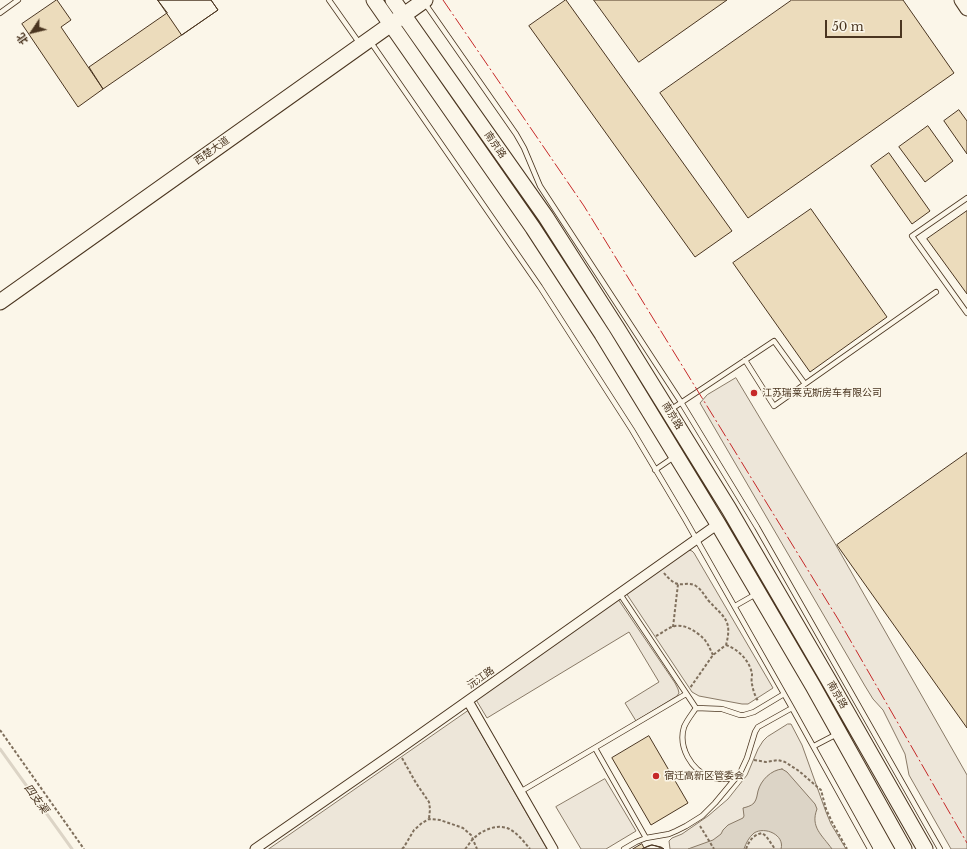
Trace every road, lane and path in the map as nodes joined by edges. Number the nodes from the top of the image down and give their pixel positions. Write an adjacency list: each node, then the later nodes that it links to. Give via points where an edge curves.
1 (18, 0): 8 (lane)
2 (329, 0): 9 (lane)
3 (374, 0): 6 (main road, 南京路)
4 (392, 0): 6 (main road, 南京路)
5 (961, 0): 7 (street)
6 (412, 9): 9 (main road, 西楚大道); 16 (lane, via 516,134 540,186); 17 (main road, 南京路); 18 (main road, 南京路, via 533,228 602,334)
7 (967, 9)
8 (0, 13)
9 (365, 43): 12 (main road, 西楚大道); 19 (lane, via 540,287)
10 (966, 200): 13 (lane, via 912,236)
11 (936, 292): 15 (lane)
12 (0, 302)
13 (967, 313)
14 (745, 360): 15 (lane, via 774,341); 15 (lane, via 774,406); 16 (lane)
15 (805, 384)
16 (681, 402): 17 (lane); 64 (lane, via 757,527)
17 (668, 411): 63 (main road, 南京路, via 729,509)
18 (676, 456): 19 (lane); 20 (main road, 南京路)
19 (655, 470): 21 (lane)
20 (718, 524): 21 (street, 沅江路); 24 (main road, 南京路)
21 (696, 540): 22 (street, 沅江路); 26 (lane)
22 (659, 567): 23 (path); 25 (street, 沅江路)
23 (678, 584): 27 (path); 29 (path, via 696,586 722,613 729,632)
24 (758, 592): 26 (lane); 38 (main road, 南京路)
25 (620, 594): 28 (lane); 33 (street, 沅江路)
26 (735, 606): 32 (lane)
27 (673, 627): 28 (path); 30 (path, via 682,626 699,634)
28 (650, 639): 31 (lane)
29 (726, 644): 30 (path); 35 (path, via 741,655 749,666 753,688)
30 (713, 655): 31 (path)
31 (686, 694): 34 (lane); 40 (lane)
32 (784, 694): 35 (lane); 36 (lane)
33 (468, 701): 41 (street, 沅江路); 44 (street)
34 (696, 708): 35 (lane, via 722,709 744,715); 43 (lane, via 682,734 690,762 711,778)
35 (761, 708)
36 (792, 708): 39 (lane); 42 (lane, via 758,727)
37 (0, 730): 49 (path)
38 (839, 732): 39 (lane); 62 (main road, 南京路)
39 (814, 746): 61 (lane)
40 (595, 748): 44 (lane); 47 (lane)
41 (398, 750): 45 (path, via 425,795 430,809); 50 (street, 沅江路)
42 (747, 758): 43 (lane); 60 (path, via 760,762 778,760 794,766 820,790 826,809)
43 (735, 779): 46 (lane, via 716,803)
44 (520, 792): 55 (street)
45 (429, 819): 48 (path, via 463,828); 51 (path, via 414,830)
46 (696, 820): 47 (lane, via 670,834); 57 (path)
47 (646, 838): 56 (lane)
48 (473, 839): 52 (path); 53 (path); 54 (path, via 489,828 498,826 508,828)
49 (84, 849)
50 (255, 849)
51 (402, 849)
52 (465, 849)
53 (477, 849)
54 (530, 849)
55 (553, 849)
56 (624, 849)
57 (714, 849)
58 (746, 849): 59 (path, via 752,838 762,833)
59 (775, 849)
60 (847, 849)
61 (870, 849)
62 (904, 849)
63 (925, 849)
64 (940, 849)

